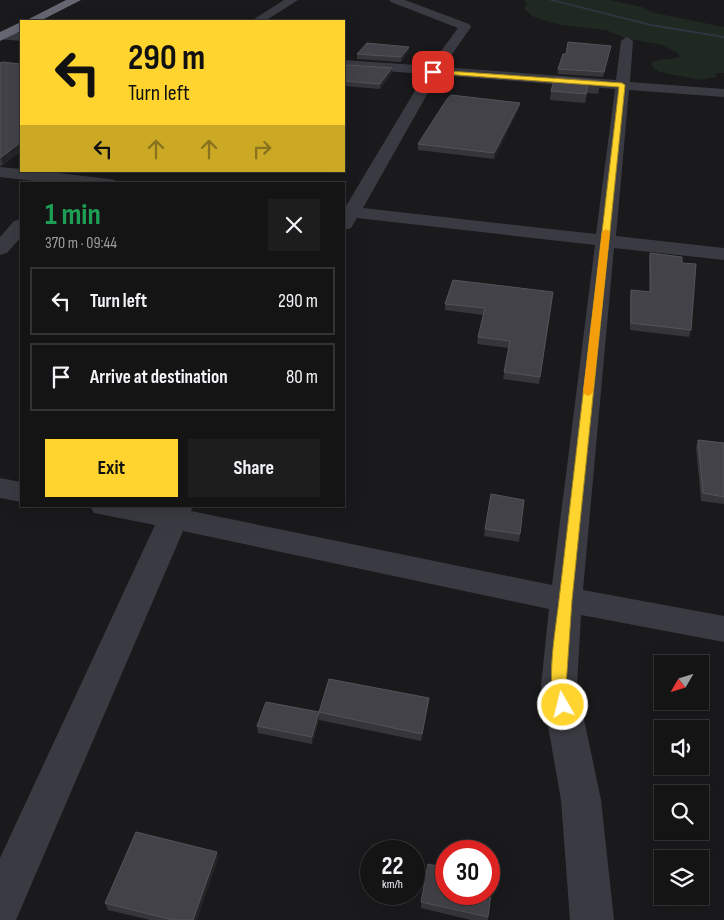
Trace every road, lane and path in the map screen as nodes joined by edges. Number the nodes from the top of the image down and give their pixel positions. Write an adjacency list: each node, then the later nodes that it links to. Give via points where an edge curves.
1 (75, 0): 4 (highway)
2 (292, 0): 5 (street)
3 (394, 0): 10 (street, via 465,27)
4 (33, 20)
5 (259, 20)
6 (20, 27): 7 (highway)
7 (7, 35)
8 (627, 41): 11 (street)
9 (345, 64): 10 (street)
10 (433, 72): 11 (street); 16 (street)
11 (622, 85): 12 (street); 18 (street)
12 (724, 93)
13 (0, 172): 14 (street)
14 (64, 178): 15 (street)
15 (94, 182)
16 (346, 216): 18 (street)
17 (20, 226): 19 (street)
18 (605, 239): 20 (street); 25 (street)
19 (0, 249)
20 (724, 254)
21 (0, 488): 22 (street)
22 (20, 492)
23 (116, 507): 24 (street)
24 (175, 512): 25 (street); 27 (street)
25 (566, 600): 26 (street); 28 (street, via 559,686 582,800)
26 (724, 629)
27 (0, 907)
28 (592, 920)

